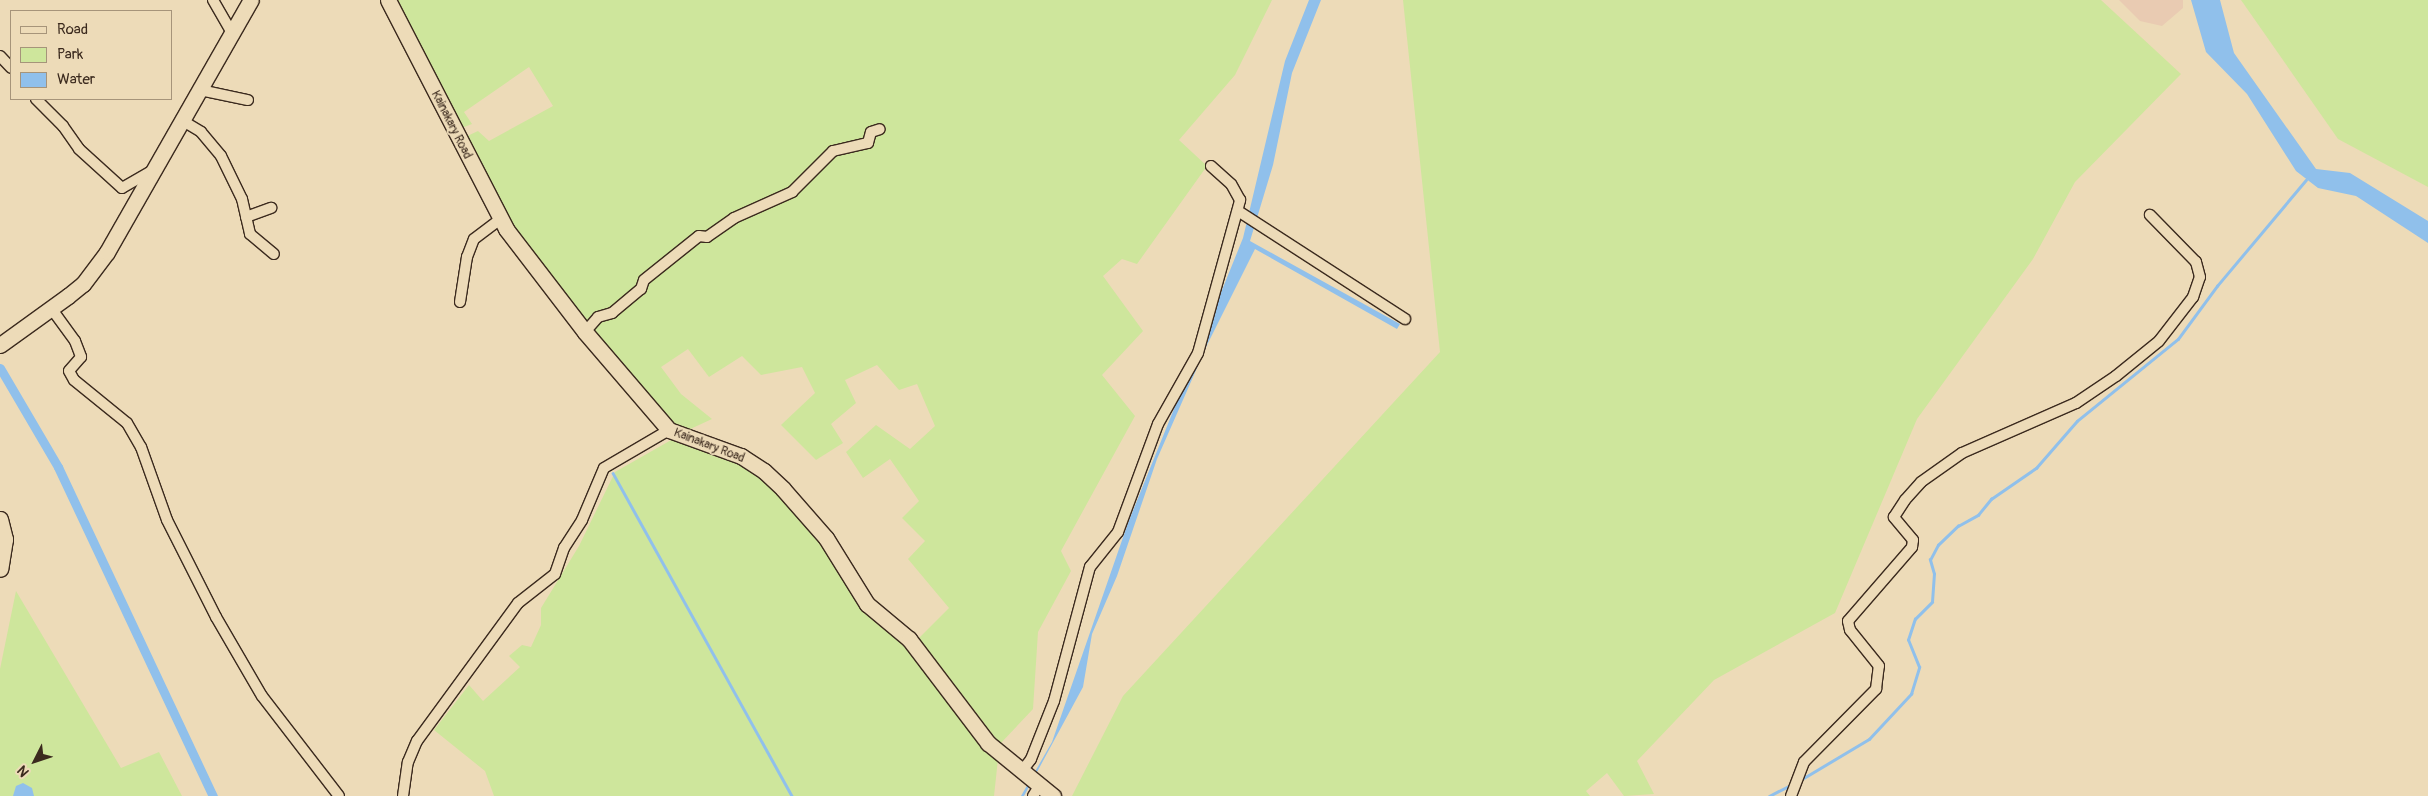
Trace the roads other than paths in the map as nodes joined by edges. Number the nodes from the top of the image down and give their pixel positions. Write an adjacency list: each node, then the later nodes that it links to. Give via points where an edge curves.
1 (213, 0): 4 (street)
2 (251, 0): 4 (main road)
3 (388, 0): 18 (main road, Kainakary Road)
4 (232, 33): 7 (main road)
5 (0, 56): 6 (street)
6 (10, 67)
7 (200, 90): 9 (street); 10 (main road)
8 (37, 100): 13 (street, via 80,149 122,188)
9 (248, 100)
10 (183, 121): 13 (main road); 17 (street, via 202,132 221,156 242,200)
11 (880, 129): 23 (street, via 871,132 868,142 833,151 792,192 734,218 707,237 699,236 644,280 641,289 612,313 602,314)
12 (1210, 166): 15 (street, via 1237,192)
13 (155, 169): 21 (main road, via 101,260 83,284)
14 (271, 208): 17 (street)
15 (1238, 211): 22 (street); 28 (street, via 1198,353 1158,424 1118,532 1090,567 1054,701 1032,759)
16 (2150, 215): 32 (street, via 2196,262 2200,277 2193,297 2159,341 2116,376 2076,402 1962,453 1928,476 1905,500 1894,518 1913,540 1912,547 1848,621 1850,630 1879,666 1876,689 1816,746 1795,779)
17 (246, 217): 19 (street, via 253,238)
18 (501, 219): 20 (street, via 474,239 467,257 465,287); 23 (main road, Kainakary Road, via 528,261)
19 (274, 254)
20 (460, 302)
21 (51, 308): 24 (main road); 29 (street, via 75,341 80,357 68,371 74,380 127,423 141,447 167,520 216,618 262,696)
22 (1405, 319)
23 (585, 332): 25 (main road, Kainakary Road)
24 (1, 342)
25 (669, 430): 28 (main road, Kainakary Road, via 741,456 783,489 826,538 867,604 909,639 988,743); 30 (street, via 604,468 582,520 564,548 555,574 518,603 417,740 408,762)
26 (0, 519): 27 (main road, via 5,538)
27 (0, 569)
28 (1032, 783): 31 (main road, Kainakary Road)
29 (339, 796)
30 (403, 796)
31 (1054, 796)
32 (1791, 796)

